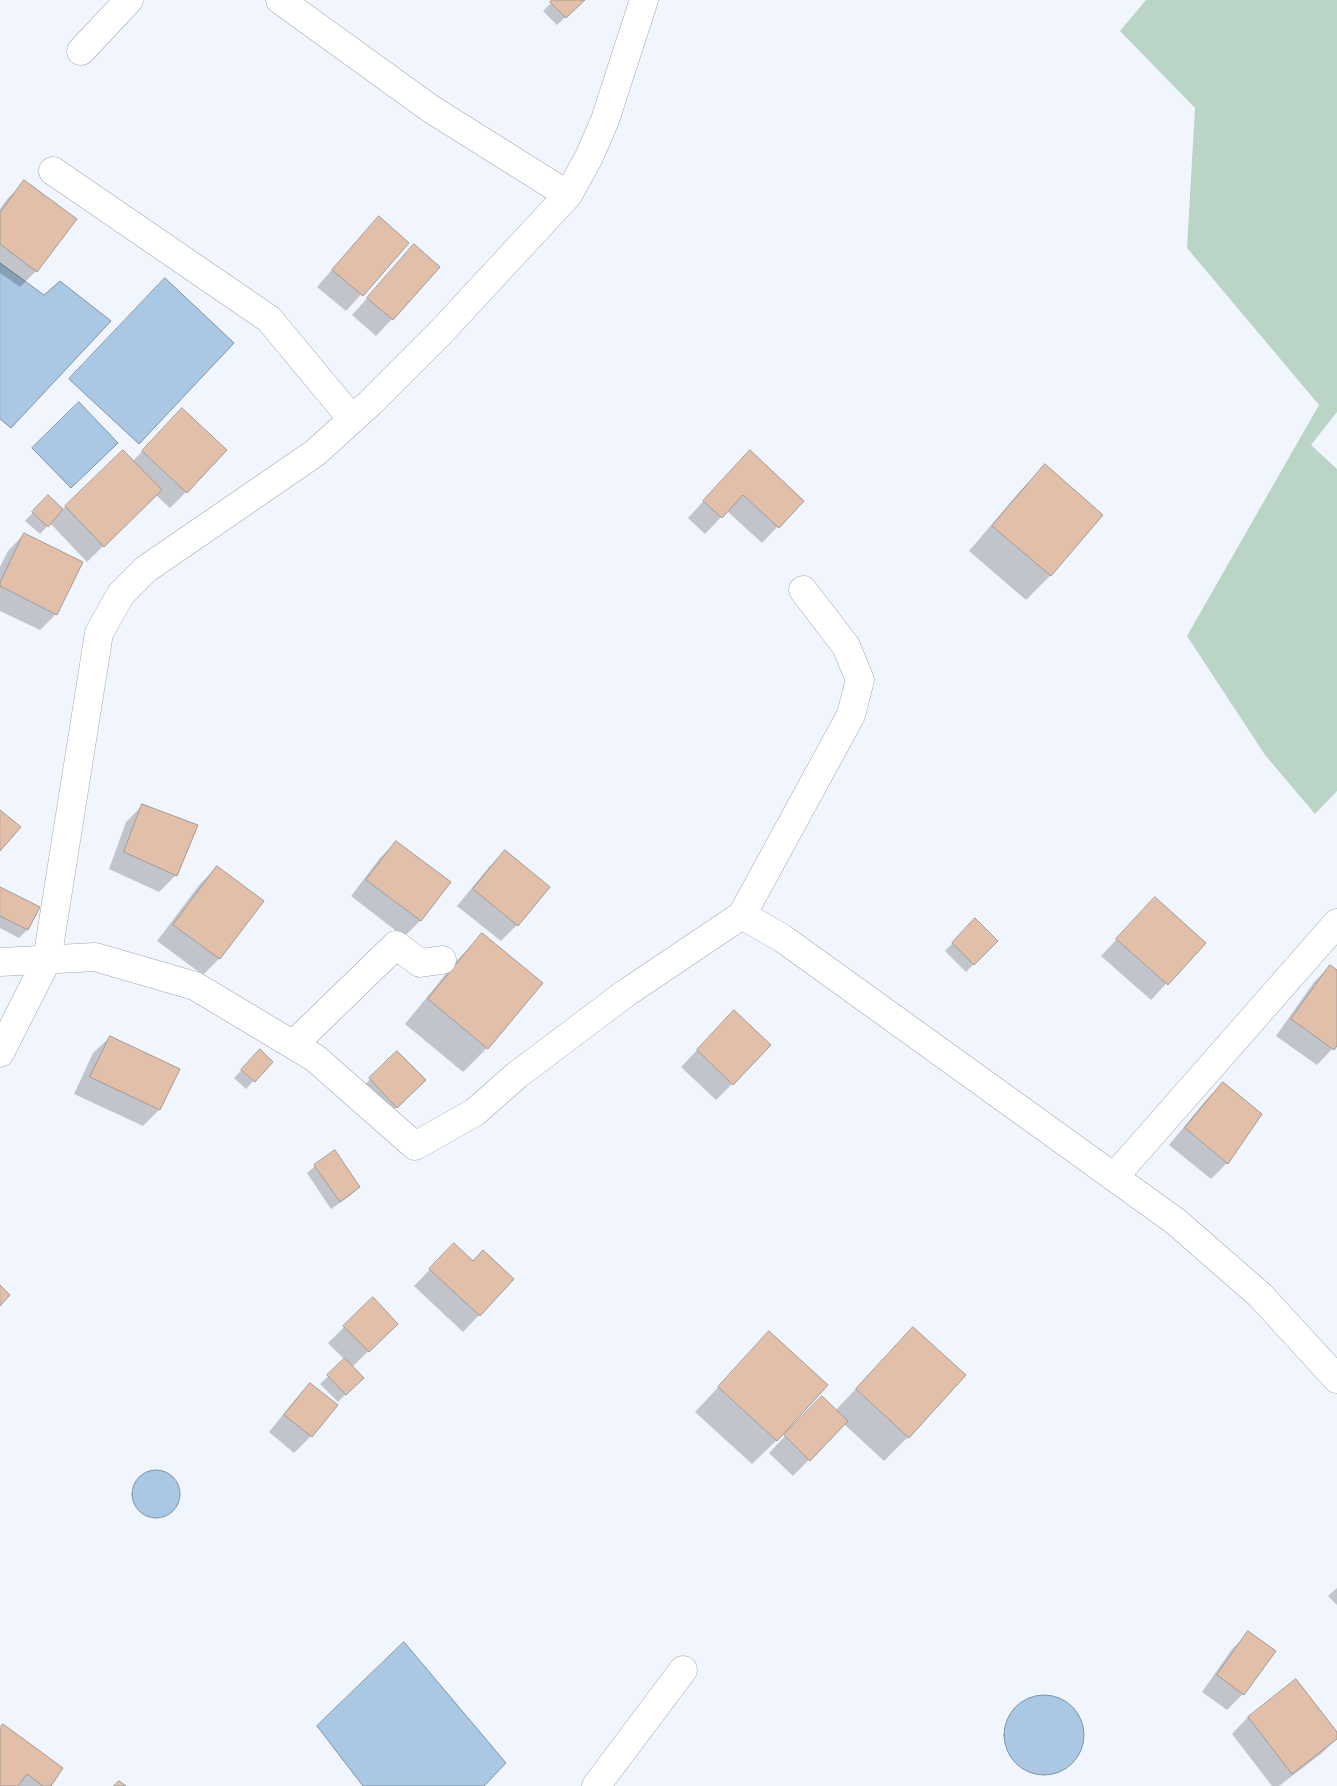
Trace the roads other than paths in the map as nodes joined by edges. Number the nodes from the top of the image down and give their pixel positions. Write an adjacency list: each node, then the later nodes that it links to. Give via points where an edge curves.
1 (129, 0): 4 (street)
2 (280, 0): 6 (street, via 430,109)
3 (644, 0): 6 (street, via 604,120 589,157)
4 (81, 51)
5 (53, 171): 7 (street, via 269,319)
6 (568, 194): 7 (street, via 441,332)
7 (352, 419): 11 (street, via 315,452 146,570 121,594 99,633)
8 (803, 590): 9 (street, via 846,646 860,680 851,715)
9 (742, 915): 14 (street, via 626,993 516,1075 475,1112 415,1146 315,1058); 16 (street, via 782,938)
10 (1337, 923): 16 (street)
11 (47, 960): 13 (street); 14 (street, via 95,957 195,986); 15 (street)
12 (442, 960): 14 (street, via 420,963 396,945)
13 (0, 962)
14 (294, 1044)
15 (0, 1053)
16 (1114, 1177): 17 (street, via 1175,1221 1260,1295)
17 (1337, 1379)
18 (683, 1670): 19 (street)
19 (596, 1786)

